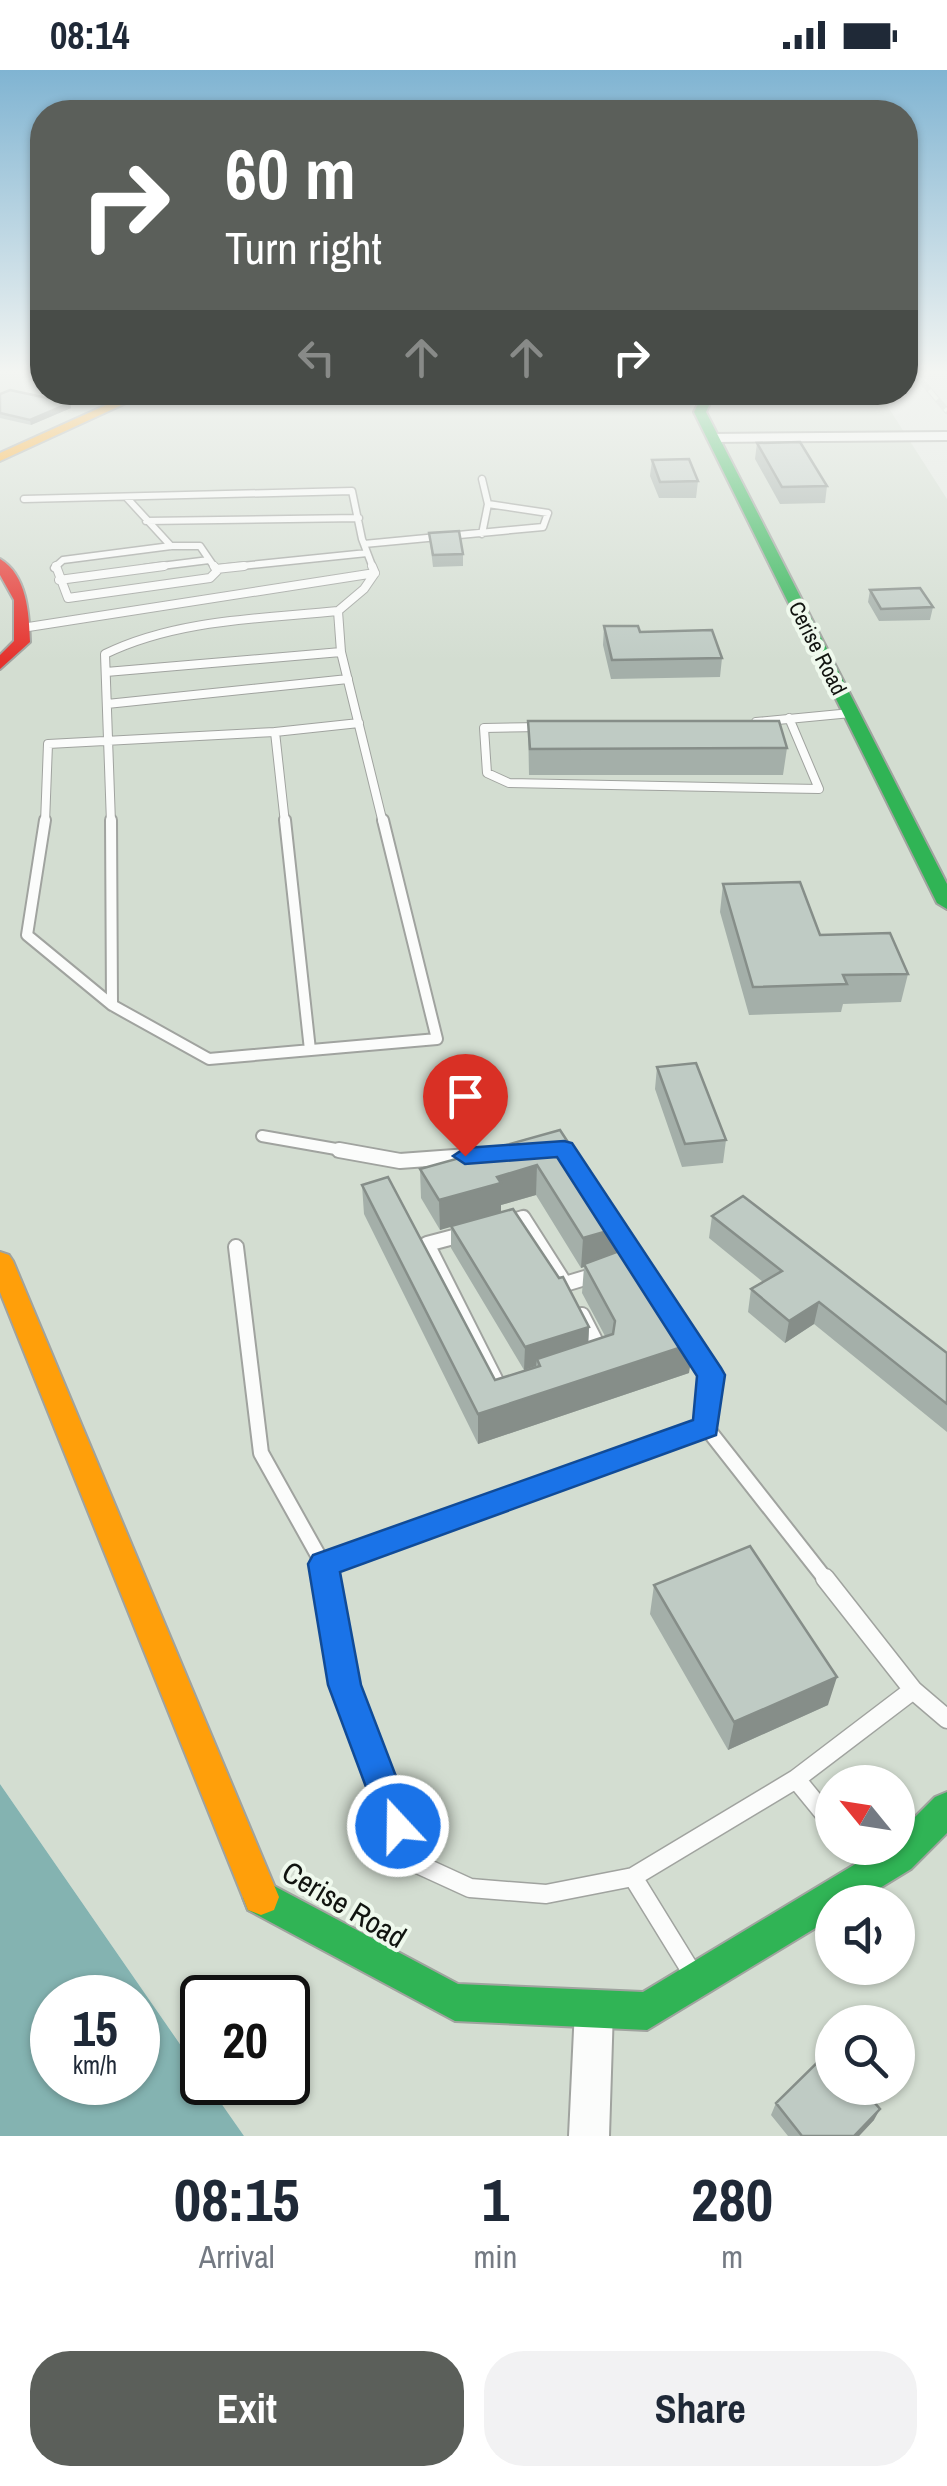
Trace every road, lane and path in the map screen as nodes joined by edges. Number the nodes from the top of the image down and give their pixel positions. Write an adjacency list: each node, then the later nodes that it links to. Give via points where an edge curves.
1 (728, 468): 23 (street, Cerise Road)
2 (482, 479): 5 (lane)
3 (128, 498): 4 (lane); 6 (lane, via 352,492); 7 (lane)
4 (24, 499)
5 (488, 504): 8 (lane); 8 (lane, via 548,512 543,527)
6 (360, 518): 7 (lane); 10 (lane)
7 (146, 521): 9 (lane)
8 (482, 534): 10 (lane)
9 (170, 546): 11 (lane, via 200,546); 15 (lane, via 63,560 54,568)
10 (365, 548): 13 (lane); 14 (lane)
11 (209, 560): 13 (lane); 15 (lane)
12 (0, 562): 17 (street, via 21,600)
13 (216, 569): 15 (lane, via 210,578 68,598)
14 (375, 574): 16 (lane); 17 (lane)
15 (59, 580)
16 (338, 611): 18 (lane); 20 (lane, via 123,642 105,654)
17 (22, 628): 19 (street, via 22,642)
18 (341, 652): 20 (lane); 21 (lane)
19 (0, 664)
20 (106, 672): 22 (lane)
21 (348, 678): 22 (lane); 25 (lane)
22 (108, 704): 29 (lane)
23 (851, 713): 24 (lane); 30 (street, Cerise Road)
24 (790, 718): 26 (lane); 27 (lane, via 819,789 508,783 487,773 484,728)
25 (359, 723): 28 (lane); 32 (lane, via 437,1039)
26 (752, 723)
27 (560, 727)
28 (275, 732): 29 (lane); 32 (lane)
29 (109, 742): 31 (lane); 31 (lane, via 48,744 45,834 27,935)
30 (947, 903)
31 (112, 1005): 32 (lane, via 209,1060)
32 (310, 1050)
33 (262, 1136): 34 (lane, via 400,1160)
34 (491, 1154)
35 (606, 1214): 38 (lane)
36 (236, 1247): 47 (lane, via 261,1453)
37 (0, 1261): 57 (street, Cerise Road, via 261,1898 454,2002)
38 (638, 1262): 39 (lane); 41 (lane)
39 (619, 1268)
40 (601, 1273): 42 (lane)
41 (648, 1278)
42 (564, 1284): 44 (lane, via 603,1356); 45 (lane, via 523,1218 426,1244 500,1390)
43 (680, 1327): 46 (lane, via 711,1375)
44 (586, 1361)
45 (517, 1384)
46 (706, 1427): 47 (lane); 48 (lane)
47 (324, 1564): 55 (lane, via 344,1685 410,1860 470,1888 546,1894)
48 (914, 1690): 49 (lane); 50 (lane)
49 (947, 1719)
50 (796, 1779): 51 (lane); 55 (lane)
51 (815, 1802)
52 (947, 1808): 54 (street, Cerise Road, via 899,1857)
53 (868, 1865): 54 (lane)
54 (874, 1872): 56 (street, Cerise Road)
55 (634, 1878): 56 (lane)
56 (696, 1980): 57 (street, Cerise Road, via 647,2011)
57 (594, 2008): 58 (street)
58 (589, 2136)

